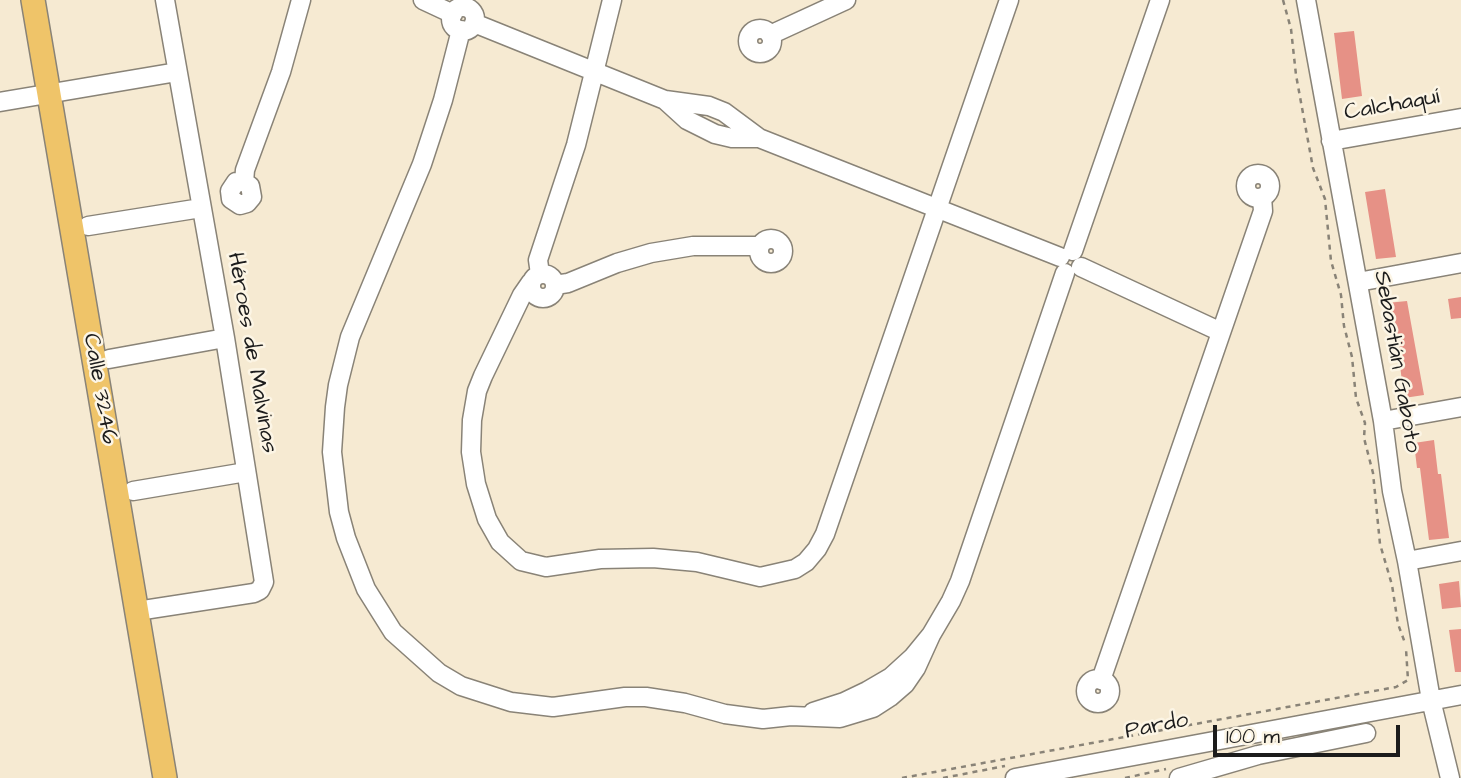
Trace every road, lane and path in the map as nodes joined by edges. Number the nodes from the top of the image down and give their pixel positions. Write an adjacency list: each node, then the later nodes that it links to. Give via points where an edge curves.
1 (33, 0): 15 (main road, Calle 3246)
2 (165, 0): 13 (street, Héroes de Malvinas)
3 (301, 0): 19 (street)
4 (423, 0): 11 (street)
5 (612, 0): 14 (street)
6 (846, 0): 12 (street)
7 (1009, 0): 23 (street)
8 (1160, 0): 27 (street)
9 (1283, 0): 48 (path, via 1292,29 1313,169 1325,198 1331,261 1341,295 1356,398 1365,424 1380,544 1406,647 1408,680 1396,687)
10 (1310, 1): 18 (street, Sebastián Gaboto)
11 (465, 15): 14 (street); 27 (street, via 422,164 355,321 338,385 333,427 335,485 346,538 366,589 393,632 421,658 439,673 485,696 553,706 646,697 745,718 841,718 905,684 960,581)
12 (770, 34)
13 (177, 72): 15 (street); 22 (street, Héroes de Malvinas)
14 (595, 74): 23 (street, via 665,100 687,120 715,134 759,138); 29 (street)
15 (49, 93): 16 (street); 42 (main road, Calle 3246)
16 (0, 103)
17 (1461, 118): 18 (street, Calchaquí)
18 (1331, 141): 30 (street, Sebastián Gaboto)
19 (244, 182)
20 (1327, 186): 24 (path)
21 (1262, 197): 32 (street, via 1263,211)
22 (201, 208): 25 (street); 33 (street, Héroes de Malvinas)
23 (938, 209): 27 (street); 34 (street, via 825,534 806,562 781,574 760,578 697,562 653,558 546,567 509,553 481,505 471,452 477,391)
24 (1332, 213)
25 (88, 226)
26 (760, 246): 31 (street, via 693,246 636,257)
27 (1070, 262): 32 (street)
28 (1461, 263): 30 (street)
29 (535, 278): 31 (street, via 550,276); 34 (street)
30 (1358, 282): 37 (street, Sebastián Gaboto)
31 (551, 291): 34 (street)
32 (1221, 332): 43 (street)
33 (225, 338): 35 (street); 38 (street, Héroes de Malvinas)
34 (497, 348)
35 (109, 359)
36 (1461, 407): 37 (street)
37 (1383, 421): 41 (street, Sebastián Gaboto)
38 (246, 472): 39 (street); 42 (street, Héroes de Malvinas, via 264,582 260,590)
39 (133, 491)
40 (1461, 551): 41 (street)
41 (1407, 561): 45 (street, Sebastián Gaboto)
42 (137, 611): 52 (main road, Calle 3246)
43 (1101, 680)
44 (1461, 695): 45 (street, Pardo)
45 (1431, 700): 47 (street, Pardo); 56 (street, Sebastián Gaboto)
46 (1366, 733): 55 (street, via 1258,755)
47 (1176, 748): 49 (street, Pardo); 55 (street)
48 (955, 768): 50 (path); 51 (path)
49 (1012, 772): 51 (path)
50 (914, 777): 53 (path)
51 (957, 777): 54 (path)
52 (165, 778)
53 (902, 778)
54 (943, 778)
55 (1181, 778)
56 (1450, 778)

